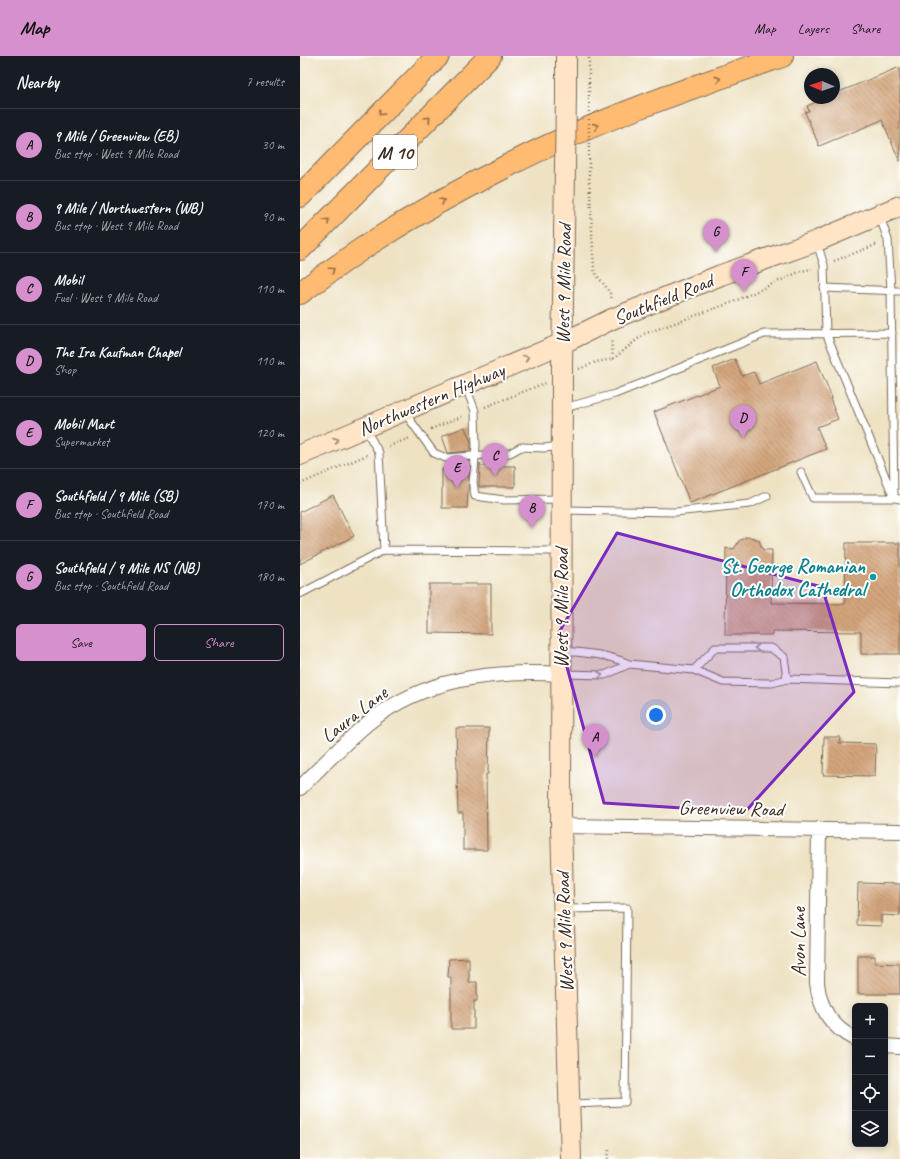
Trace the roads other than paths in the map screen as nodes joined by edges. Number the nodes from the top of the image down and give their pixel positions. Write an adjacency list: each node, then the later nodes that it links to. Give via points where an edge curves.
1 (438, 56): 5 (highway, M 10, one-way to 5)
2 (490, 56): 9 (highway, M 10, one-way to 2)
3 (566, 56): 16 (main road, West 9 Mile Road, bridge)
4 (782, 56): 13 (highway, one-way to 4, via 374,241 510,164 606,121)
5 (300, 196)
6 (900, 206): 7 (main road, Southfield Road)
7 (880, 214): 8 (main road, Southfield Road); 11 (lane, via 888,240)
8 (817, 241): 10 (lane, via 824,265); 16 (main road, Southfield Road, via 713,278 612,319)
9 (300, 249)
10 (824, 288): 11 (lane); 14 (lane)
11 (891, 290): 12 (lane); 15 (lane)
12 (900, 291)
13 (300, 293)
14 (826, 333): 15 (lane); 18 (lane, via 764,334 615,394); 26 (lane)
15 (892, 333): 26 (lane)
16 (562, 343): 17 (main road, Northwestern Highway, one-way to 16); 18 (main road, West 9 Mile Road)
17 (465, 385): 19 (main road, Northwestern Highway); 23 (lane, via 475,411)
18 (562, 409): 21 (main road, West 9 Mile Road)
19 (403, 411): 20 (main road, Northwestern Highway); 23 (lane, via 434,453 446,458)
20 (365, 427): 22 (main road, Northwestern Highway, one-way to 20); 28 (lane, via 378,451)
21 (562, 445): 23 (lane, via 544,448 521,447 510,453); 27 (main road, West 9 Mile Road)
22 (300, 455)
23 (474, 456): 27 (lane, via 475,496)
24 (801, 472): 26 (lane, via 813,498)
25 (767, 496): 27 (lane, via 750,504 675,512)
26 (897, 498)
27 (562, 505): 29 (main road, West 9 Mile Road)
28 (384, 550): 29 (lane); 30 (lane)
29 (561, 551): 31 (main road, West 9 Mile Road)
30 (300, 594)
31 (561, 651): 32 (lane, via 599,654); 34 (main road, West 9 Mile Road)
32 (629, 664): 33 (lane); 34 (lane, one-way to 32, via 605,675)
33 (694, 670): 35 (lane, via 723,682 772,683); 35 (lane, one-way to 33, via 784,657 771,648 715,648)
34 (561, 674): 37 (street, Laura Lane, via 503,674 428,688 390,707 369,722); 38 (main road, West 9 Mile Road)
35 (787, 679): 36 (lane)
36 (900, 683)
37 (300, 788)
38 (561, 826): 39 (street, Greenview Road); 41 (main road, West 9 Mile Road)
39 (819, 829): 40 (street, Greenview Road); 42 (street, Avon Lane, via 819,998 824,1012 832,1023)
40 (900, 831)
41 (563, 909): 45 (main road, West 9 Mile Road); 45 (lane, via 626,908 625,1102)
42 (852, 1037)
43 (888, 1046): 44 (street)
44 (900, 1047)
45 (570, 1104): 46 (main road, West 9 Mile Road)
46 (571, 1159)

